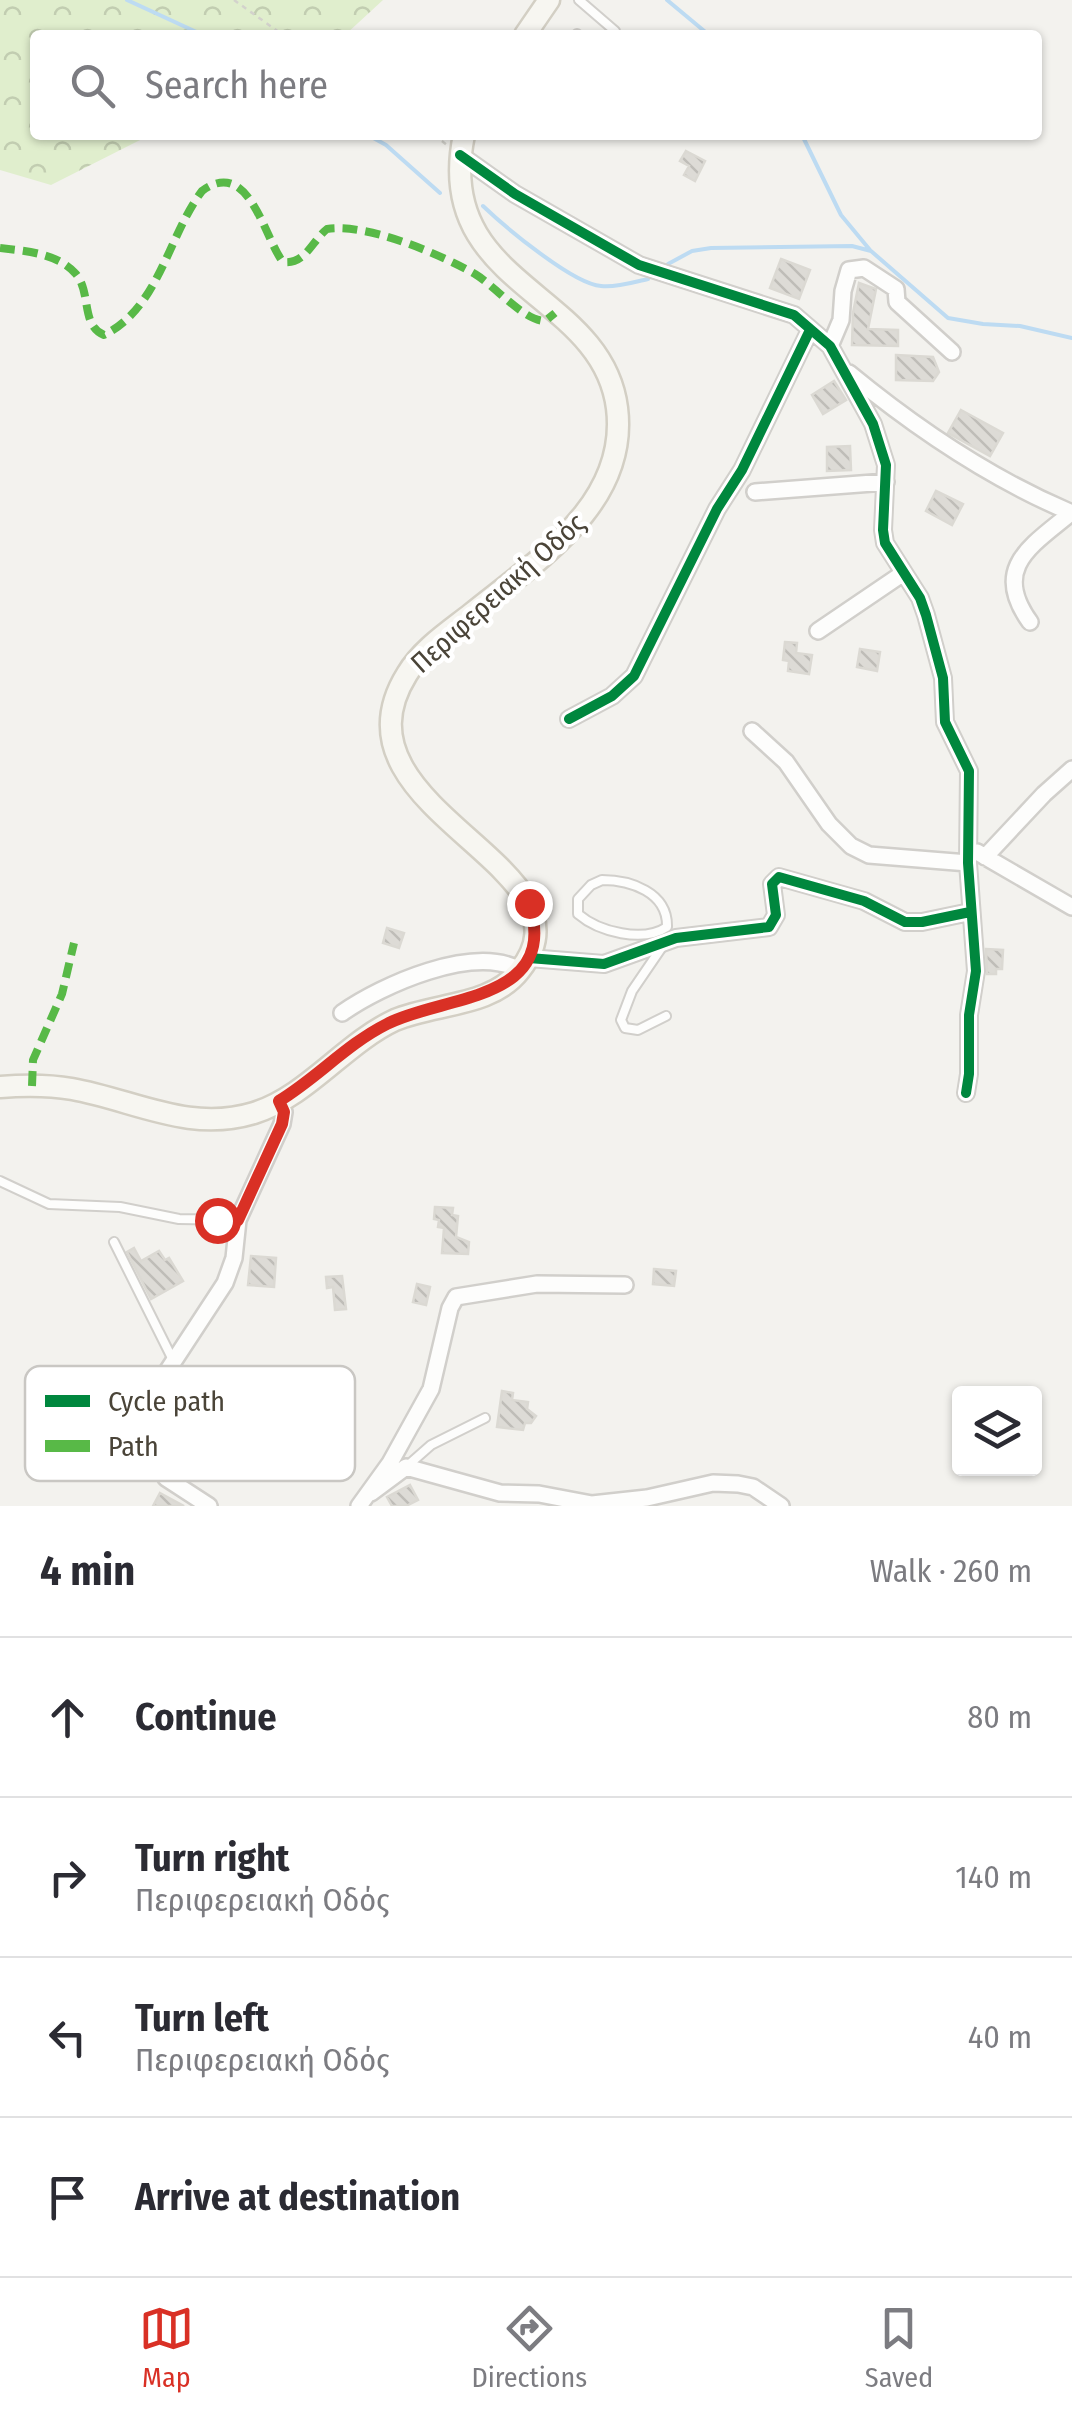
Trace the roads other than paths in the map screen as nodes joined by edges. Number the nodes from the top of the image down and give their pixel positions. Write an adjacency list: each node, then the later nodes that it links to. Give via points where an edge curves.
1 (550, 0): 3 (main road)
2 (579, 0): 4 (lane)
3 (529, 30)
4 (613, 30)
5 (462, 145): 6 (street, via 531,204 638,265 794,315); 25 (main road, Περιφερειακή Οδός, via 463,205 475,235 591,346 612,384 618,418 613,464 595,502 425,652 401,684 393,711 396,750 412,786 529,903 534,928)
6 (810, 330): 7 (street); 16 (street, via 634,676)
7 (830, 346): 8 (street, via 849,270 864,268 896,289 897,302); 9 (street)
8 (952, 352)
9 (842, 367): 10 (street, via 878,435); 12 (street, via 935,438)
10 (886, 482): 11 (street); 13 (street, via 885,544)
11 (755, 492)
12 (1072, 513): 14 (street, via 1017,563 1016,598)
13 (902, 574): 15 (street); 19 (street, via 926,614 943,678 945,722 969,771)
14 (1030, 622)
15 (818, 631)
16 (569, 719)
17 (752, 731): 19 (street, via 786,762 851,846 869,854)
18 (1072, 770): 20 (street)
19 (968, 855): 20 (street); 22 (street)
20 (985, 856): 21 (street)
21 (1072, 907)
22 (970, 912): 23 (street, via 905,922 854,898 779,877 772,884 776,915 769,926); 29 (street, via 976,971)
23 (665, 943): 24 (street); 27 (lane, via 621,1020 638,1030)
24 (639, 945): 24 (lane, via 667,927 650,892 602,880 579,895 578,914 587,922); 25 (street, via 604,964)
25 (525, 964): 26 (street, via 468,962 392,984); 30 (main road, via 480,997 385,1025)
26 (342, 1013)
27 (666, 1016)
28 (0, 1087): 30 (main road, via 73,1090 183,1119 230,1118)
29 (966, 1093)
30 (279, 1101): 32 (street, via 282,1124)
31 (0, 1181): 32 (lane, via 49,1204)
32 (238, 1220): 35 (street, via 225,1283)
33 (114, 1242): 35 (lane)
34 (625, 1285): 40 (street, via 548,1283 456,1297 431,1390)
35 (173, 1360): 36 (street)
36 (171, 1366)
37 (485, 1418): 38 (lane, via 431,1445)
38 (406, 1468): 40 (street); 43 (street, via 478,1488 592,1504 738,1484)
39 (171, 1481): 41 (street)
40 (371, 1493): 42 (street)
41 (209, 1506)
42 (360, 1506)
43 (780, 1506)

